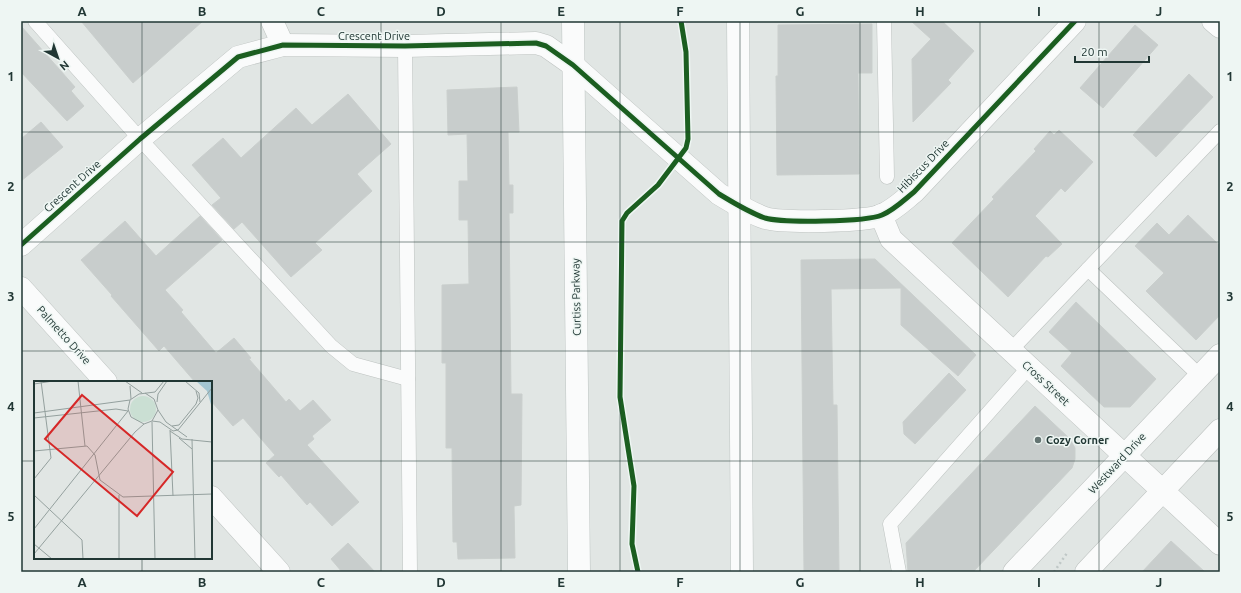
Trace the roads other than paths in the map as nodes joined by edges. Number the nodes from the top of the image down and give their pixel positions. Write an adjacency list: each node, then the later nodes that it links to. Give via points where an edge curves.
1 (35, 21): 13 (lane)
2 (272, 21): 9 (street)
3 (573, 21): 11 (street, Curtiss Parkway)
4 (738, 21): 15 (street)
5 (884, 21): 14 (lane)
6 (1075, 21): 16 (street, Hibiscus Drive, via 914,192 899,205)
7 (1213, 21): 8 (street)
8 (1220, 27)
9 (283, 45): 10 (street, Crescent Drive); 13 (street, Crescent Drive, via 238,57)
10 (405, 46): 11 (street, Crescent Drive, via 536,43 546,46); 24 (lane)
11 (573, 65): 15 (street, Crescent Drive, via 719,194); 33 (street, Curtiss Parkway)
12 (1220, 131): 18 (lane)
13 (140, 139): 17 (street, Crescent Drive); 24 (lane, via 331,346 353,364)
14 (887, 177)
15 (740, 207): 16 (street, Hibiscus Drive, via 766,218 782,220 864,220); 34 (street)
16 (881, 215): 20 (street, Cross Street, via 891,239)
17 (21, 245)
18 (1088, 269): 20 (lane); 23 (lane)
19 (21, 288): 25 (street, Palmetto Drive)
20 (1011, 350): 22 (street, Cross Street)
21 (1220, 354): 23 (street, Westward Drive)
22 (1029, 367): 27 (street, Cross Street); 35 (lane, via 890,524)
23 (1200, 376): 27 (street, Westward Drive)
24 (408, 379): 32 (lane)
25 (105, 381)
26 (1220, 430): 28 (street)
27 (1124, 456): 28 (street, Cross Street); 36 (street, Westward Drive)
28 (1163, 491): 30 (street, Cross Street); 37 (street)
29 (212, 499): 31 (street)
30 (1220, 544)
31 (279, 572)
32 (410, 572)
33 (579, 572)
34 (742, 572)
35 (899, 572)
36 (1014, 572)
37 (1086, 572)

